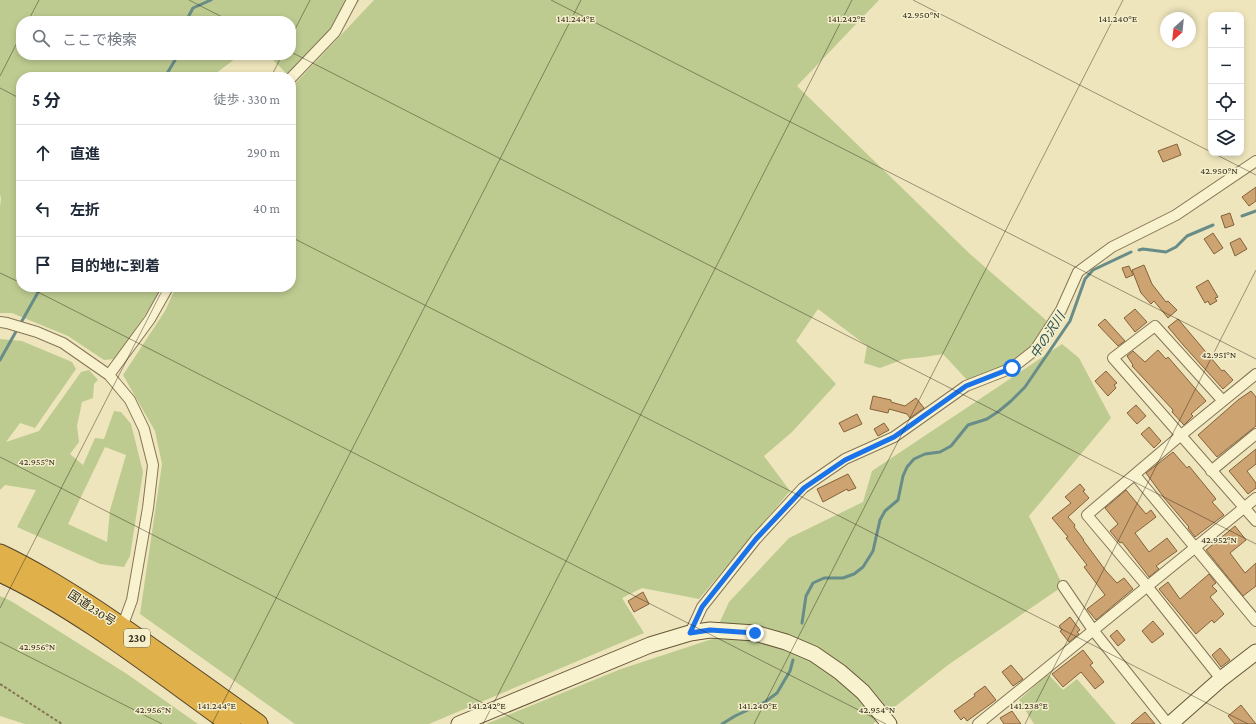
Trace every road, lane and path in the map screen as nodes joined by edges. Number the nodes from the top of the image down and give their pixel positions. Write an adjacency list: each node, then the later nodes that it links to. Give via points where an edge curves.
1 (352, 0): 2 (street, via 335,32)
2 (296, 73)
3 (1256, 161): 22 (street, via 1176,215 1112,247 1078,272 1061,310 1035,350 1012,368 966,386 894,437 845,460 804,488 756,539 702,607)
4 (165, 292): 7 (street, via 150,318)
5 (0, 322): 7 (street, via 37,332 64,344)
6 (1256, 374): 8 (street)
7 (109, 375): 23 (street, via 130,400 144,429 153,465 132,600)
8 (1223, 401): 10 (street); 10 (street, via 1155,326 1113,358)
9 (1256, 434): 11 (street)
10 (1180, 436): 11 (street); 12 (street)
11 (1211, 471): 14 (street)
12 (1135, 475): 16 (street); 19 (street, via 1087,514)
13 (1256, 498): 14 (street)
14 (1244, 508): 15 (street); 16 (street)
15 (1256, 521)
16 (1196, 547): 19 (street); 20 (street)
17 (4, 565): 23 (highway, 国道230号 / 230, via 54,601)
18 (1063, 586): 21 (street)
19 (1147, 586): 21 (street); 25 (street)
20 (1256, 621)
21 (1093, 630): 27 (street); 34 (street)
22 (690, 633): 31 (street, via 650,645); 32 (street, via 710,630 755,633 814,654 863,692)
23 (119, 634): 29 (highway, 国道230号 / 230); 30 (highway, 国道230号 / 230)
24 (1256, 652): 25 (street)
25 (1221, 679): 34 (street)
26 (0, 684): 28 (path)
27 (990, 720): 33 (street)
28 (62, 724)
29 (231, 724)
30 (258, 724)
31 (458, 724)
32 (889, 724)
33 (978, 724)
34 (1169, 724)

